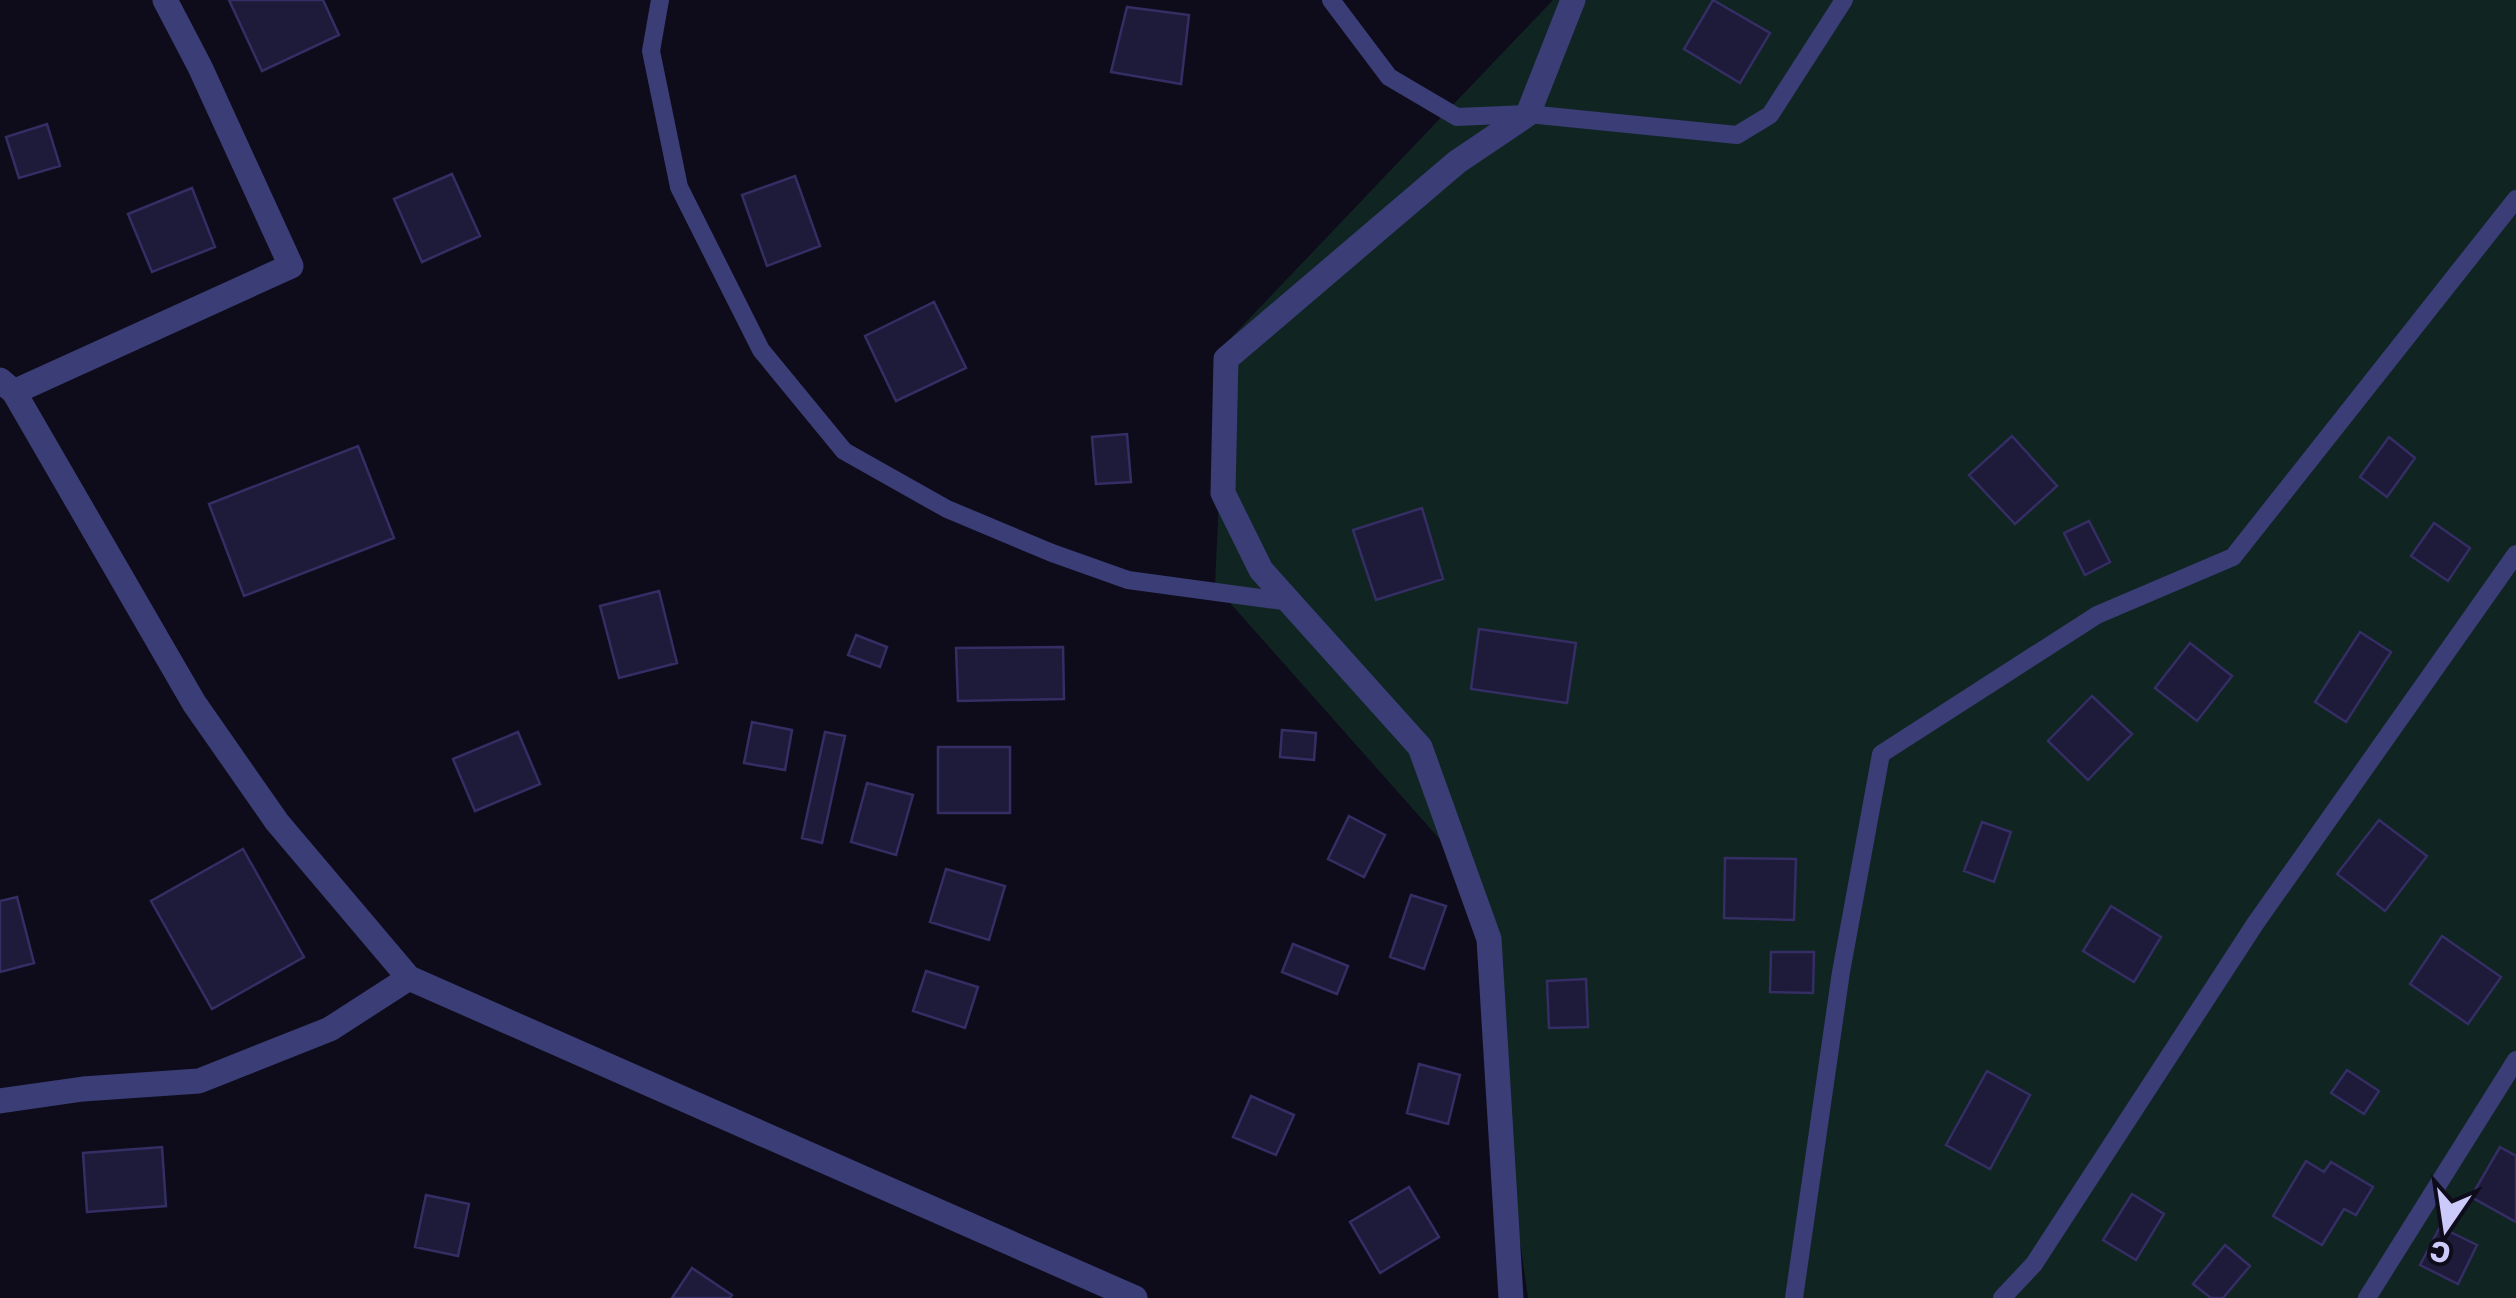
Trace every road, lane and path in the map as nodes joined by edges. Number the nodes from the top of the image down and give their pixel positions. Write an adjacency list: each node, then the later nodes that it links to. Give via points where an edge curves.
1 (165, 0): 8 (street, via 291,266)
2 (660, 0): 10 (lane, via 651,51 678,187 761,350 844,450 947,509 1128,580)
3 (1331, 0): 6 (lane, via 1389,77 1457,118)
4 (1573, 0): 6 (street)
5 (1844, 0): 6 (lane, via 1770,115 1737,135)
6 (1528, 114): 10 (street, via 1457,162 1226,359 1222,492 1261,570)
7 (2516, 199): 16 (lane, via 2233,557 2097,614 1881,754 1841,972)
8 (7, 386): 11 (street, via 194,703 277,822)
9 (2516, 554): 17 (lane, via 2255,924 2034,1264)
10 (1290, 602): 15 (street, via 1420,748 1490,939)
11 (409, 978): 13 (street, via 330,1029 199,1081); 14 (street)
12 (2516, 1060): 18 (lane)
13 (0, 1101)
14 (1135, 1298)
15 (1511, 1298)
16 (1794, 1298)
17 (2002, 1298)
18 (2367, 1298)

